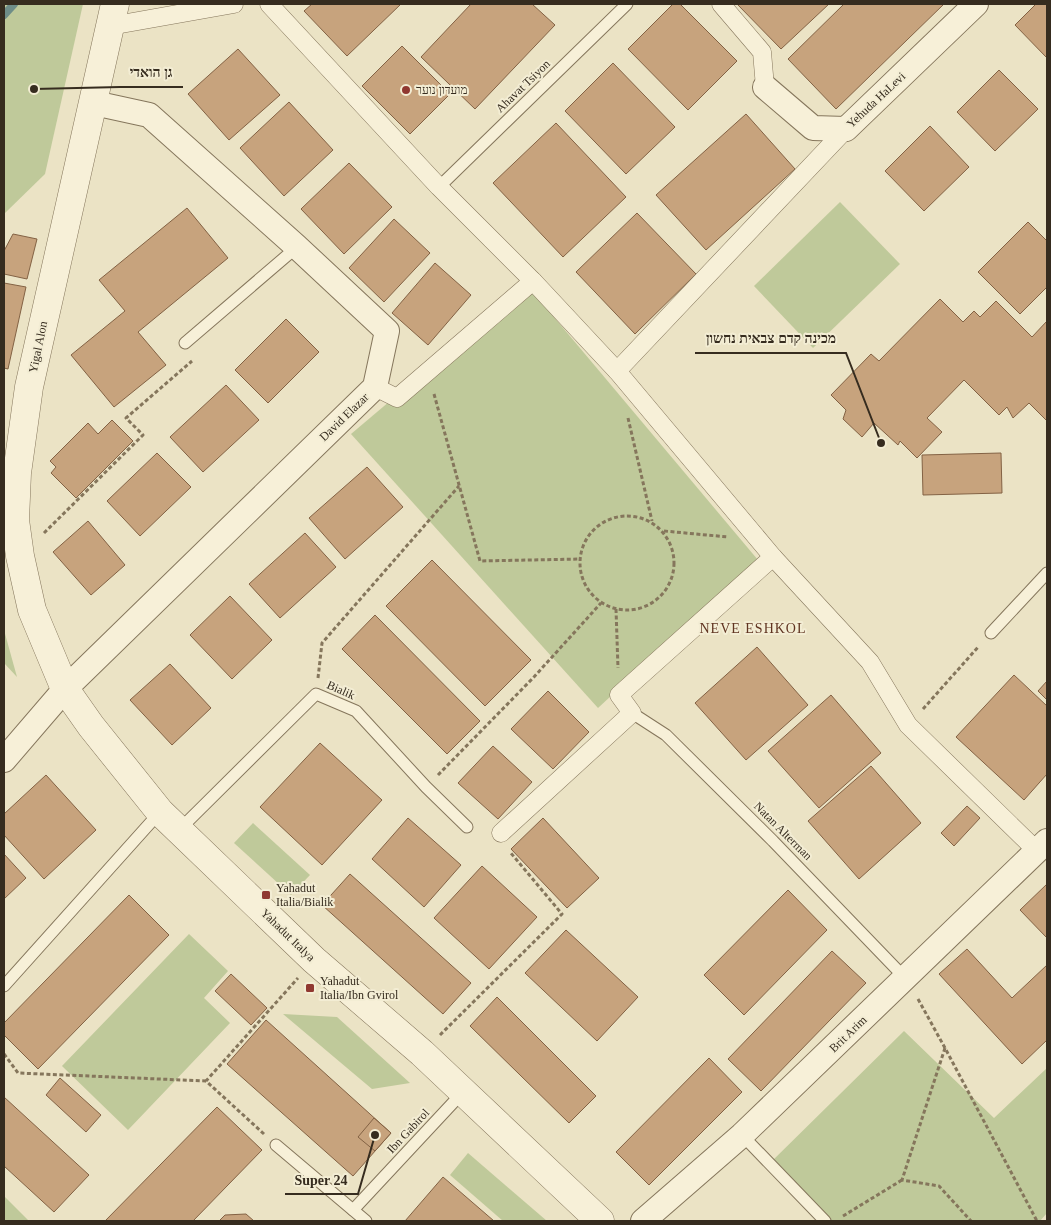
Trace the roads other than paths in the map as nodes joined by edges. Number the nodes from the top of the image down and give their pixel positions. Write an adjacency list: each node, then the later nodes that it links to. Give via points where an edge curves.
1 (234, 4): 6 (street)
2 (269, 4): 10 (street)
3 (627, 4): 10 (lane, Ahavat Tsiyon)
4 (721, 4): 7 (street, via 762,52)
5 (976, 4): 9 (street, Yehuda HaLevi)
6 (112, 15): 8 (street, Yigal Alon)
7 (765, 87): 9 (street, Yehuda HaLevi, via 813,128)
8 (94, 103): 11 (street, David Elazar, via 148,114); 19 (street, Yigal Alon, via 29,387 17,473 15,520 32,610)
9 (846, 129): 14 (street)
10 (439, 187): 12 (street)
11 (297, 247): 13 (lane); 15 (street, David Elazar, via 387,331)
12 (533, 281): 14 (street); 15 (street, via 397,398)
13 (185, 343)
14 (616, 371): 16 (street)
15 (375, 387): 19 (street, David Elazar)
16 (773, 557): 20 (street, via 619,695); 25 (street, via 870,662 908,725)
17 (1047, 573): 18 (lane)
18 (991, 633)
19 (65, 688): 21 (street, David Elazar); 22 (street, Yahadut Italya, via 91,726)
20 (632, 713): 24 (street); 26 (lane, Natan Alterman, via 666,735 774,840)
21 (4, 760)
22 (170, 821): 23 (lane, Bialik, via 316,694 356,712); 27 (lane, Bialik); 28 (street, Yahadut Italya, via 314,960)
23 (467, 827)
24 (501, 833)
25 (1042, 846): 26 (street, Brit Arim)
26 (906, 979): 29 (street, Brit Arim)
27 (4, 986)
28 (463, 1092): 31 (lane, Ibn Gabirol); 33 (street, Yahadut Italya)
29 (742, 1135): 34 (street, Brit Arim); 35 (lane)
30 (276, 1145): 31 (lane)
31 (353, 1210): 32 (lane)
32 (366, 1221)
33 (600, 1221)
34 (643, 1221)
35 (826, 1221)

